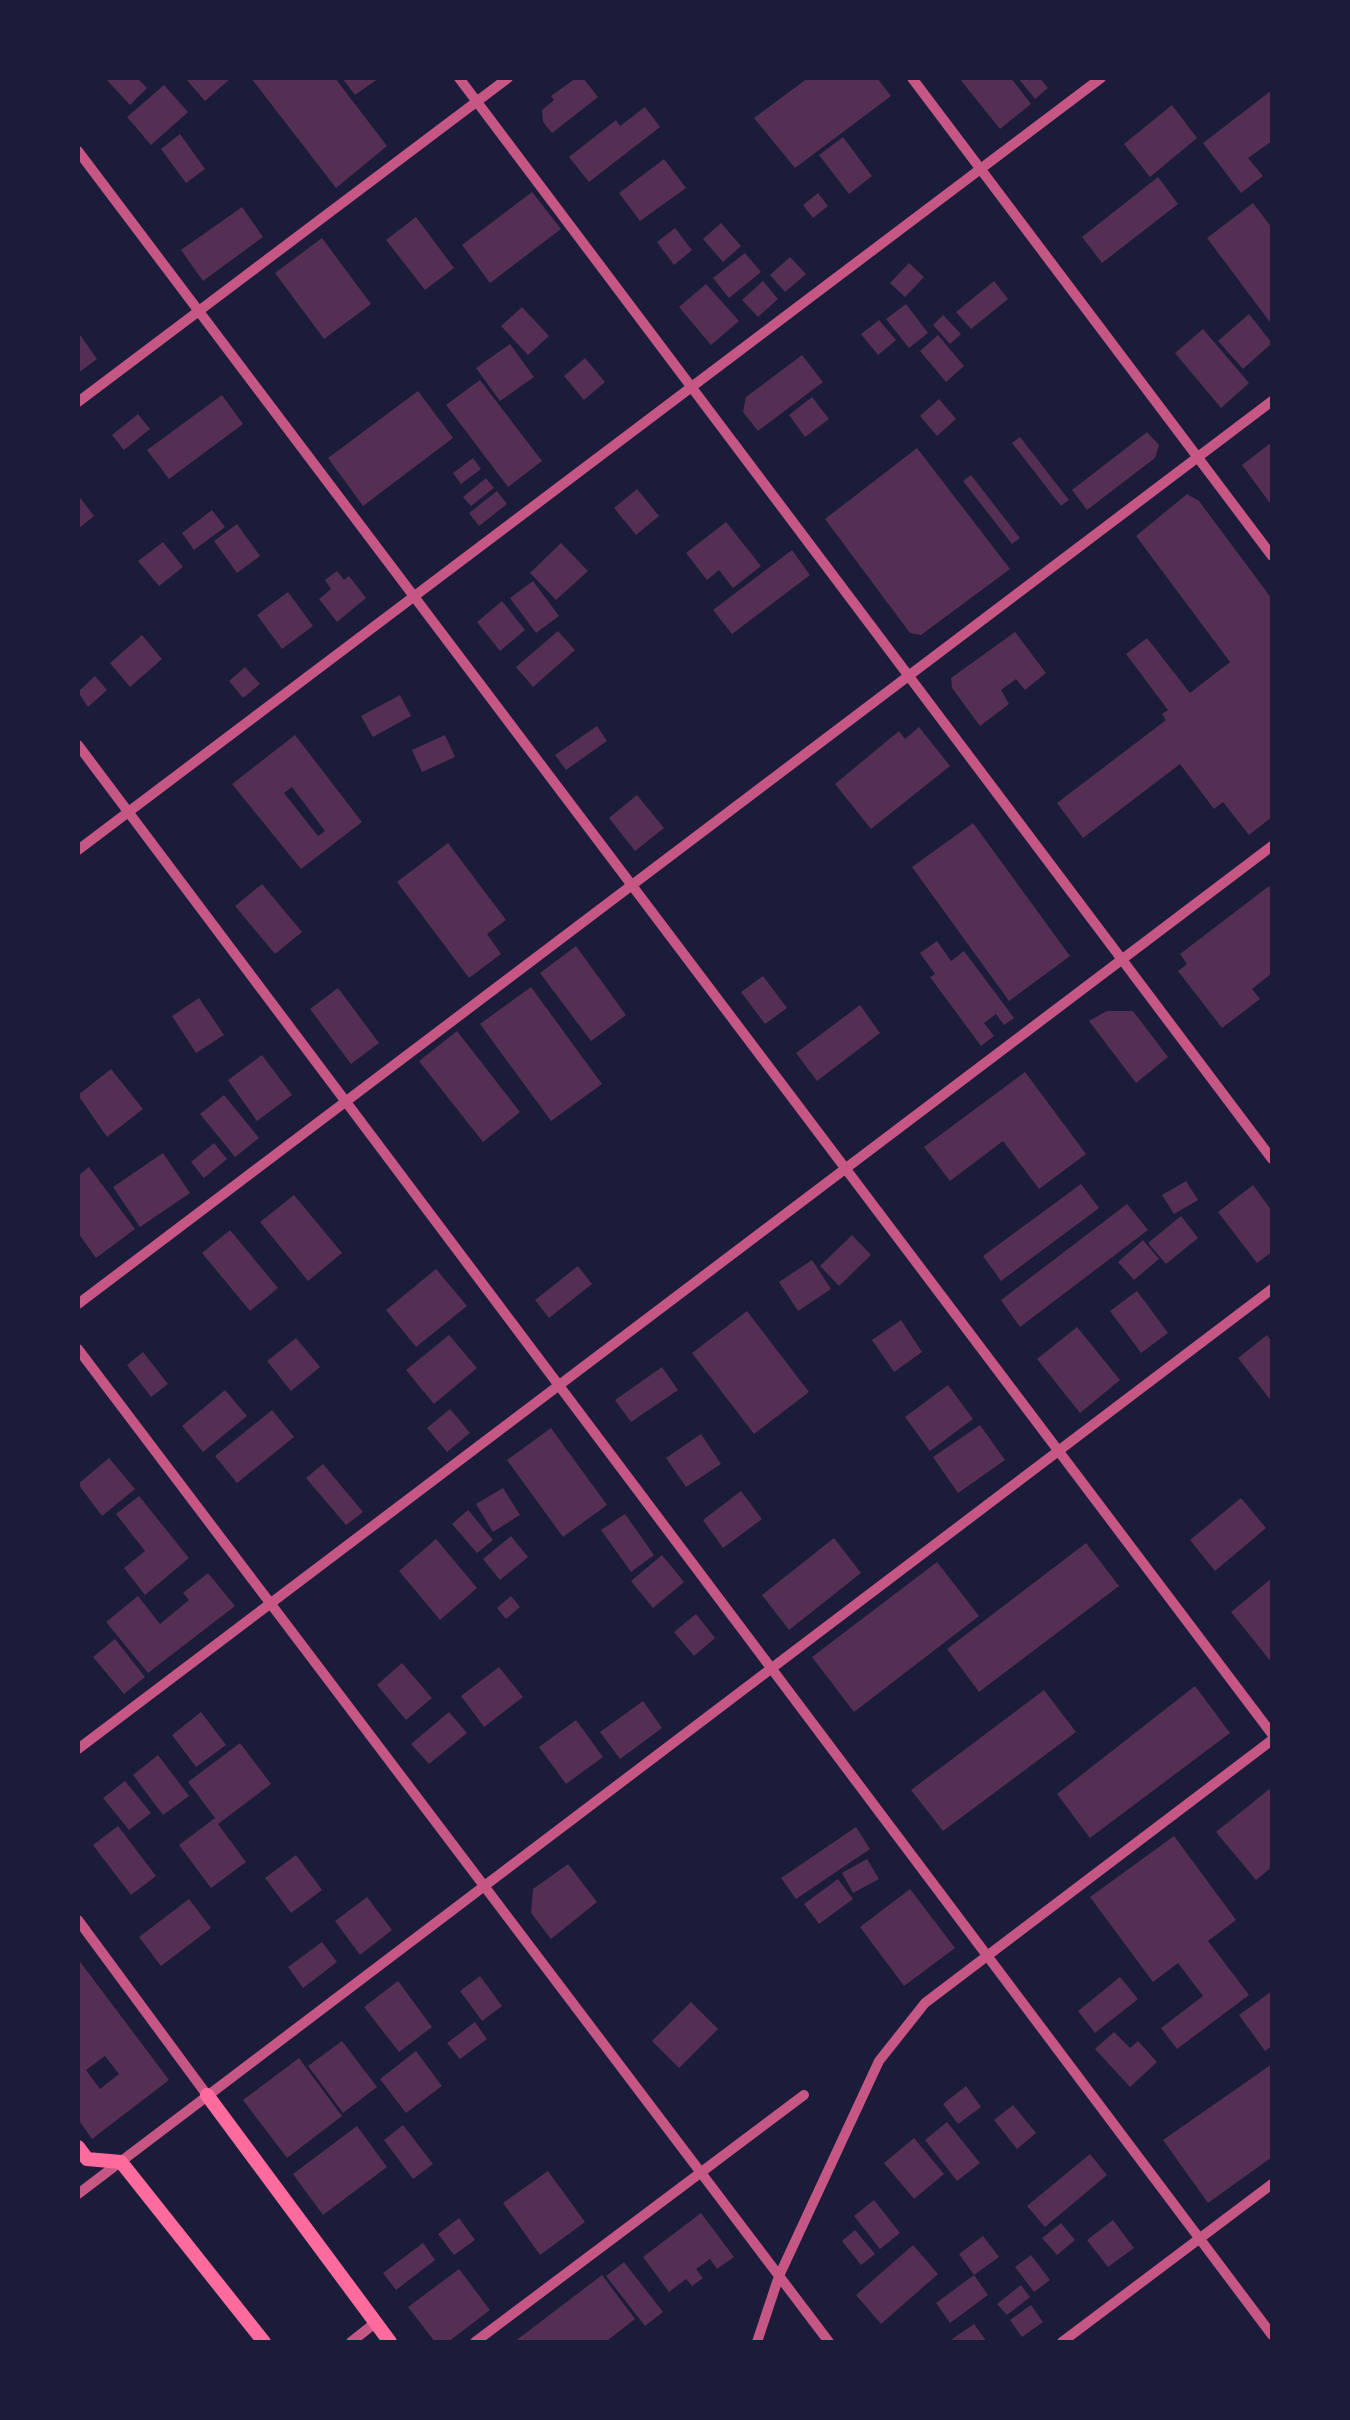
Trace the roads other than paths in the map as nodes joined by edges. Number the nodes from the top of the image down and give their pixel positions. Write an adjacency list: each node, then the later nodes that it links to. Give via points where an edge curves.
1 (459, 78): 5 (street)
2 (508, 78): 5 (street)
3 (912, 78): 7 (street)
4 (1101, 78): 7 (street)
5 (477, 101): 8 (street); 9 (street)
6 (78, 151): 8 (street)
7 (980, 168): 9 (street); 12 (street)
8 (198, 311): 11 (street); 14 (street)
9 (692, 387): 14 (street); 15 (street)
10 (1272, 401): 12 (street)
11 (78, 402)
12 (1198, 457): 13 (street); 15 (street)
13 (1272, 556)
14 (414, 596): 17 (street); 20 (street)
15 (909, 676): 20 (street); 21 (street)
16 (78, 744): 17 (street)
17 (128, 812): 19 (street); 22 (street)
18 (1272, 846): 21 (street)
19 (78, 850)
20 (632, 886): 22 (street); 24 (street)
21 (1123, 960): 23 (street); 24 (street)
22 (346, 1101): 26 (street); 28 (street)
23 (1272, 1159)
24 (846, 1168): 28 (street); 29 (street)
25 (1272, 1289): 29 (street)
26 (78, 1304)
27 (78, 1349): 30 (street)
28 (560, 1385): 30 (street); 31 (street)
29 (1058, 1451): 31 (street); 32 (street)
30 (270, 1604): 33 (street); 34 (street)
31 (772, 1667): 34 (street); 36 (street)
32 (1272, 1737): 36 (street)
33 (78, 1749)
34 (482, 1885): 37 (street); 41 (street)
35 (78, 1920): 37 (street)
36 (987, 1956): 44 (street); 45 (street, via 925,2003 879,2061)
37 (207, 2095): 40 (street); 46 (main road)
38 (804, 2095): 41 (street)
39 (78, 2147): 40 (main road, via 87,2159)
40 (121, 2162): 43 (street); 48 (main road)
41 (699, 2172): 45 (street); 51 (street)
42 (1272, 2184): 44 (street)
43 (78, 2194)
44 (1200, 2238): 47 (street); 54 (street)
45 (778, 2276): 52 (street); 53 (street)
46 (375, 2323): 49 (street); 50 (main road)
47 (1272, 2335)
48 (264, 2342)
49 (351, 2342)
50 (390, 2342)
51 (475, 2342)
52 (757, 2342)
53 (828, 2342)
54 (1062, 2342)

